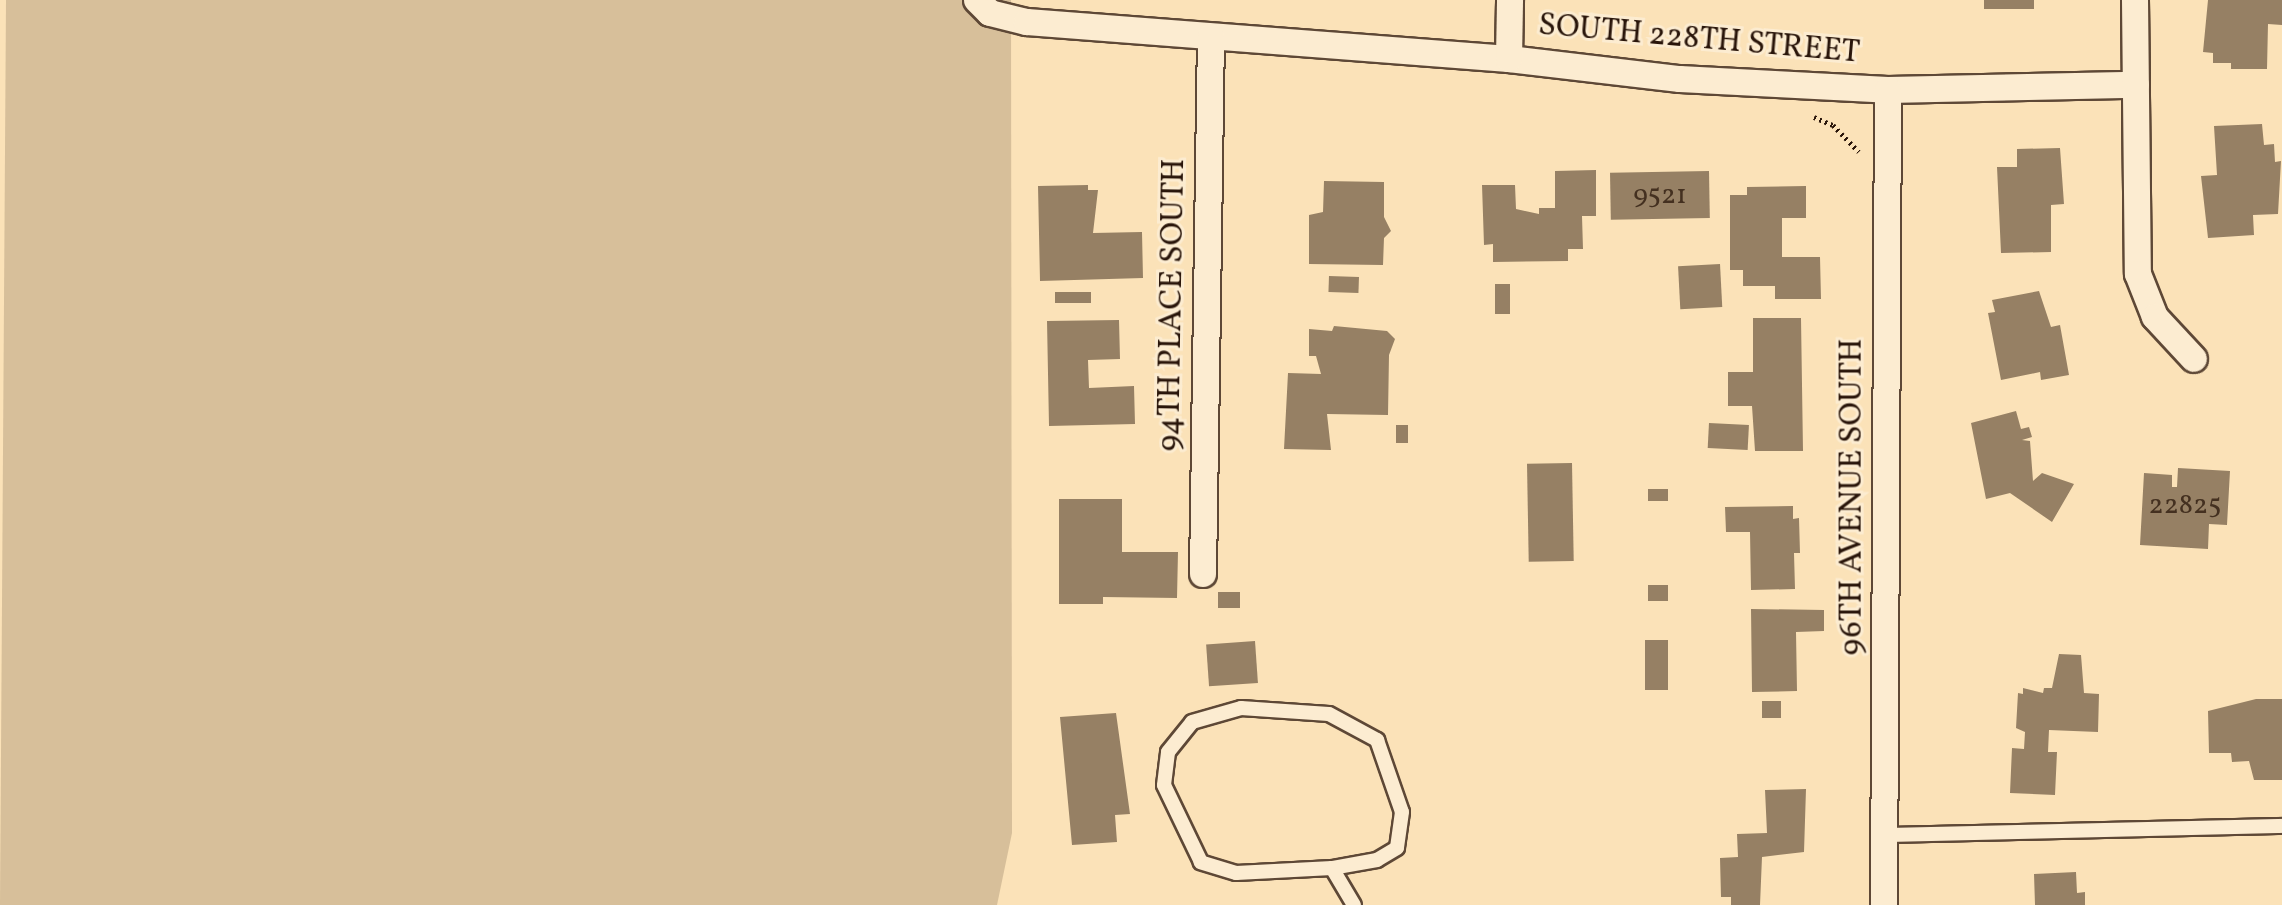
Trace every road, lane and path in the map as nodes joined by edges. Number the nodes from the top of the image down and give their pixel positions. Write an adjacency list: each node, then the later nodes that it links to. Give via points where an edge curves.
1 (977, 0): 4 (street, SOUTH 228TH STREET, via 990,13 1027,22)
2 (1510, 0): 5 (street)
3 (2135, 0): 6 (street)
4 (1211, 37): 5 (street, SOUTH 228TH STREET); 11 (street, 94TH PLACE SOUTH)
5 (1509, 59): 7 (street, SOUTH 228TH STREET, via 1680,79)
6 (2136, 85): 7 (street, SOUTH 228TH STREET); 10 (street, via 2138,274 2155,317)
7 (1888, 90): 9 (street, 96TH AVENUE SOUTH)
8 (1799, 115): 9 (path, via 1833,125 1861,155)
9 (1889, 201): 13 (street, 96TH AVENUE SOUTH)
10 (2194, 359)
11 (1203, 574)
12 (2282, 826): 13 (lane)
13 (1884, 835): 16 (street, 96TH AVENUE SOUTH)
14 (1332, 868): 14 (lane, via 1377,860 1397,848 1402,812 1377,740 1329,714 1291,708 1241,708 1192,722 1168,752 1164,785 1201,862 1236,873); 15 (lane)
15 (1354, 905)
16 (1884, 905)

